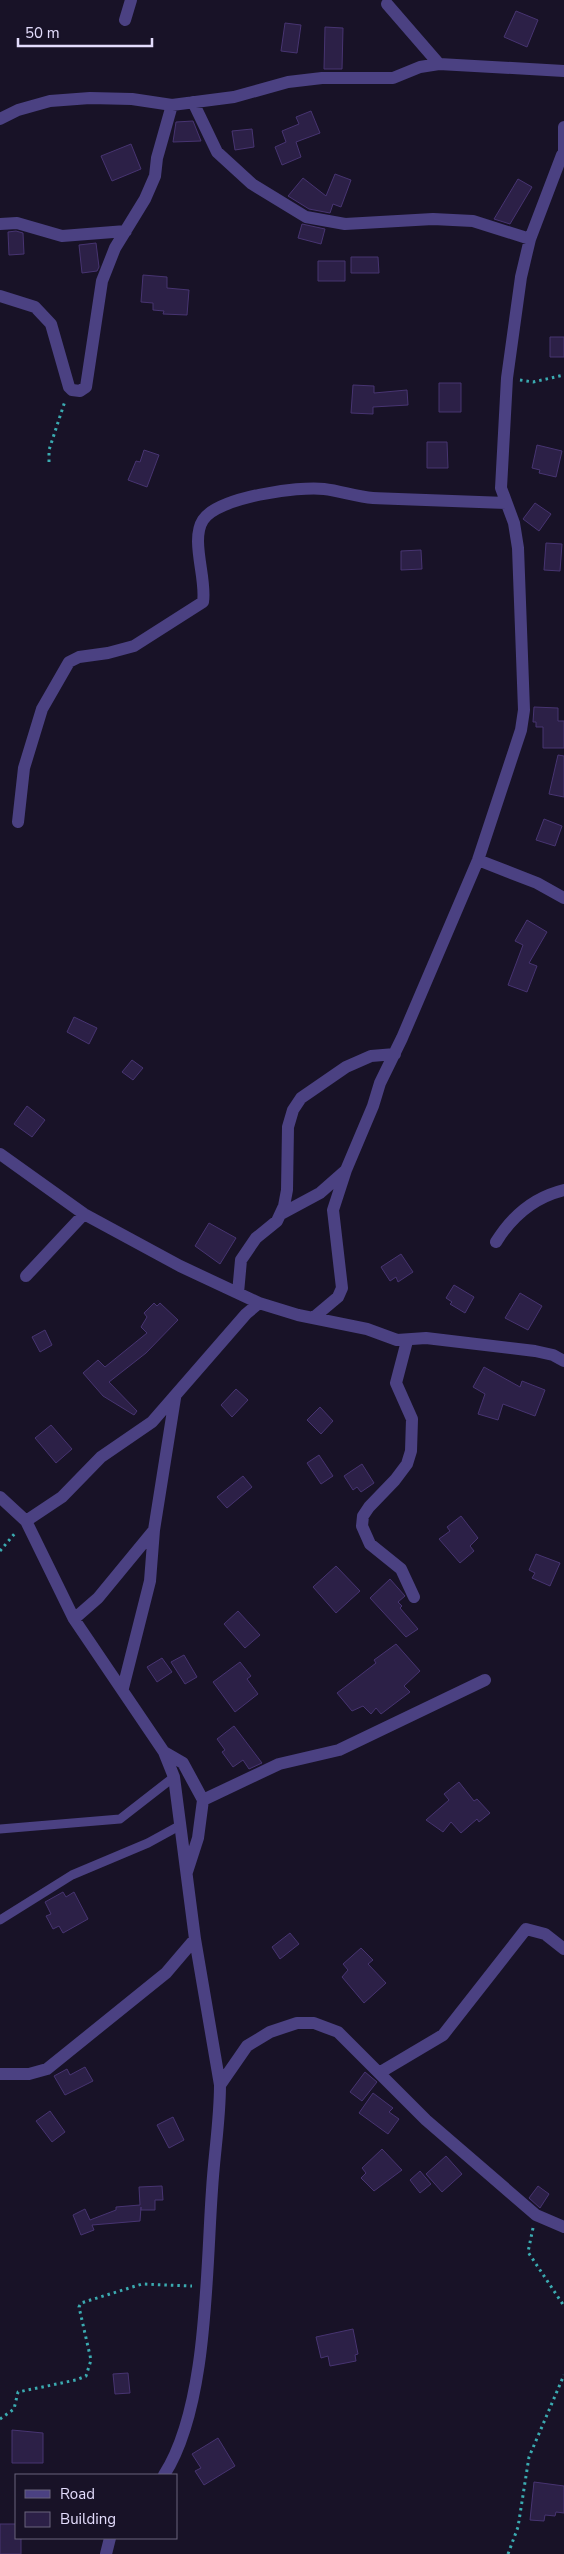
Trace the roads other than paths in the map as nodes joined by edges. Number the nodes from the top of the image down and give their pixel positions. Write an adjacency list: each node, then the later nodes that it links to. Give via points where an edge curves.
1 (131, 0): 3 (street)
2 (387, 4): 4 (street)
3 (125, 20)
4 (439, 64): 5 (street); 6 (street, via 420,67 393,78 322,78 288,82 234,97)
5 (564, 71)
6 (193, 102): 7 (street); 13 (street, via 217,152 252,184 306,217 345,224 433,219 472,221)
7 (172, 105): 8 (street, via 132,99 90,98 50,102 18,110); 12 (street, via 157,158 156,176)
8 (0, 119)
9 (564, 127): 10 (street)
10 (563, 155): 13 (street)
11 (0, 224): 12 (street, via 26,225 62,236)
12 (126, 231): 14 (street, via 115,248 102,282 86,387 80,391 72,390 62,367 51,324 35,307)
13 (530, 239): 15 (street, via 518,296 507,378 501,474)
14 (0, 296)
15 (506, 503): 16 (street, via 370,498 324,489 294,488 213,509 202,521 198,537 205,590 203,602 134,646 69,662 42,709 24,768); 17 (street, via 518,548 524,710 521,730)
16 (18, 822)
17 (478, 860): 18 (street, via 537,883); 19 (street)
18 (564, 898)
19 (395, 1054): 21 (street, via 380,1082); 24 (street, via 370,1056 346,1067 301,1098 288,1127 287,1190)
20 (0, 1154): 23 (street)
21 (346, 1170): 24 (street, via 320,1193); 29 (street, via 332,1216 342,1288 338,1297)
22 (564, 1190): 25 (street, via 534,1201 504,1229)
23 (84, 1214): 26 (street); 27 (street)
24 (281, 1214): 27 (street, via 256,1238 241,1260)
25 (496, 1242)
26 (26, 1276)
27 (238, 1293): 28 (street)
28 (259, 1303): 29 (street); 32 (street)
29 (313, 1318): 30 (street)
30 (407, 1341): 31 (street, via 426,1338 536,1351); 36 (street, via 396,1383 412,1420 411,1451 407,1464 363,1516 362,1526 370,1544 401,1569)
31 (564, 1361)
32 (175, 1398): 34 (street, via 152,1422 89,1468 62,1497); 35 (street)
33 (0, 1497): 34 (street)
34 (26, 1521): 37 (street)
35 (154, 1530): 37 (street, via 98,1598); 39 (street, via 150,1581)
36 (414, 1597)
37 (74, 1619): 39 (street)
38 (485, 1680): 42 (street, via 339,1750 279,1764)
39 (123, 1688): 40 (street)
40 (164, 1752): 41 (street); 42 (street, via 183,1763)
41 (174, 1777): 43 (street); 44 (lane, via 120,1819)
42 (203, 1800): 45 (street, via 198,1838)
43 (179, 1826): 45 (street); 46 (lane, via 148,1843 72,1875)
44 (0, 1829)
45 (186, 1874): 47 (street)
46 (0, 1920)
47 (194, 1939): 50 (street, via 166,1973 47,2069 29,2074); 51 (street)
48 (564, 1949): 49 (street, via 545,1934 526,1929 443,2035)
49 (380, 2073): 51 (street, via 338,2032 314,2023 296,2023 270,2032 247,2046); 52 (street, via 426,2120 536,2215)
50 (0, 2074)
51 (220, 2085): 53 (street, via 206,2287 193,2399 185,2435)
52 (564, 2227)
53 (165, 2474)
54 (110, 2539): 55 (street)
55 (106, 2554)

